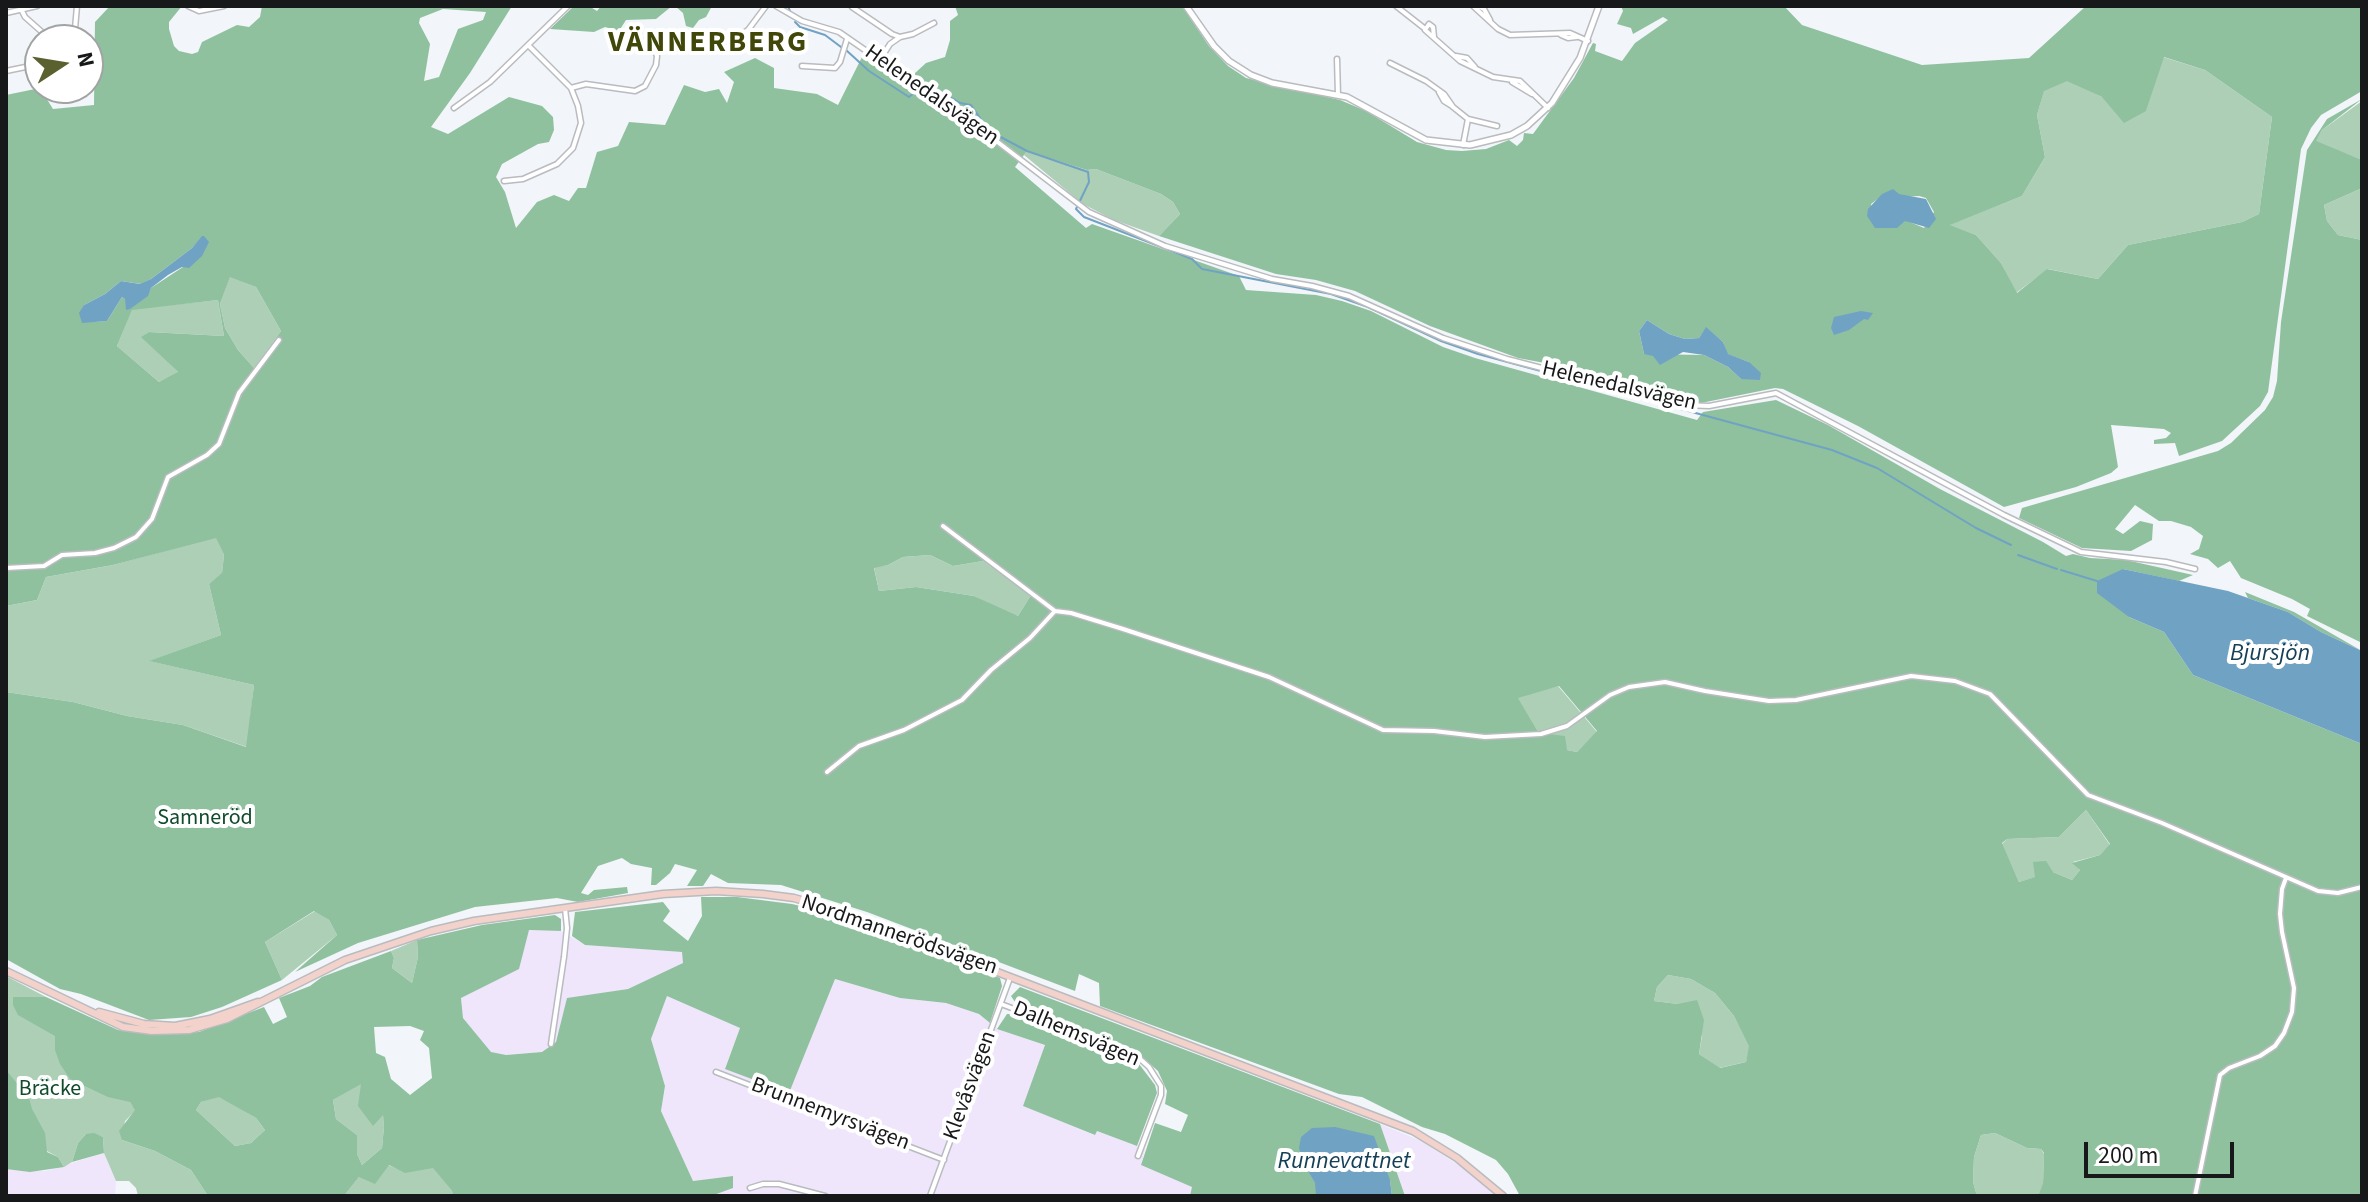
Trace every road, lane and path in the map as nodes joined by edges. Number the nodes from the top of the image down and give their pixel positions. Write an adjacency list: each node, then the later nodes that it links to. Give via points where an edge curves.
1 (37, 6): 12 (street)
2 (188, 6): 3 (street, via 199,11)
3 (224, 6)
4 (568, 6): 21 (street)
5 (766, 6): 20 (street, via 748,30)
6 (776, 6): 17 (street, Helenedalsvägen)
7 (1186, 6): 27 (street, via 1214,46 1251,75)
8 (1396, 6): 29 (street, via 1425,30 1431,25 1434,37 1453,56 1509,81)
9 (1475, 6): 19 (street, via 1510,35 1560,34)
10 (1599, 6): 19 (street)
11 (852, 7): 16 (street)
12 (22, 11): 13 (street); 15 (street)
13 (6, 13)
14 (934, 23): 16 (street)
15 (33, 24)
16 (900, 37): 23 (street)
17 (847, 38): 23 (street, Helenedalsvägen); 25 (street, via 835,68)
18 (625, 40): 26 (street, via 639,39 657,56 645,86 635,91 586,84)
19 (1588, 41): 29 (street)
20 (729, 43)
21 (528, 45): 26 (street); 28 (street)
22 (1337, 59): 27 (street)
23 (880, 60): 37 (street, Helenedalsvägen, via 1078,204 1165,246 1349,296 1443,338 1547,371 1695,407 1776,393 2081,552)
24 (1390, 63): 30 (street, via 1438,90)
25 (802, 66)
26 (571, 88): 33 (street, via 581,123 573,148 557,164)
27 (1338, 95): 32 (street, via 1426,140)
28 (454, 108)
29 (1548, 108): 32 (street, via 1511,135)
30 (1468, 119): 31 (street); 32 (street)
31 (1497, 126)
32 (1463, 145)
33 (504, 181)
34 (279, 340): 36 (street, via 239,393 219,444 168,477 152,519 136,537 95,553 62,555 44,566)
35 (943, 526): 38 (street)
36 (6, 568)
37 (2195, 569)
38 (1055, 611): 39 (street, via 962,700 859,746); 40 (street, via 1269,677 1370,725 1401,732 1541,734 1567,726 1610,695 1646,683 1769,701 1911,676 1955,681 1990,694 2088,795)
39 (827, 772)
40 (2286, 878): 41 (street, via 2329,892); 54 (street, via 2280,914 2294,988 2292,1012 2275,1046 2229,1068 2218,1079)
41 (2362, 887)
42 (565, 908): 43 (main road, Nordmannerödsvägen, via 431,931 345,960 262,1002 175,1026 87,1009); 44 (main road, Nordmannerödsvägen, via 690,892 794,898); 46 (street, via 564,957)
43 (6, 969)
44 (1011, 976): 45 (street, Klevåsvägen); 53 (main road, Nordmannerödsvägen, via 1413,1131)
45 (1001, 1004): 48 (street, Dalhemsvägen, via 1112,1046 1149,1067 1161,1095); 49 (street, Klevåsvägen)
46 (551, 1044)
47 (716, 1072): 49 (street, Brunnemyrsvägen)
48 (1138, 1156)
49 (944, 1160): 52 (street, Klevåsvägen)
50 (750, 1188): 51 (street, via 779,1184)
51 (825, 1196)
52 (930, 1196)
53 (1503, 1196)
54 (2195, 1196)

